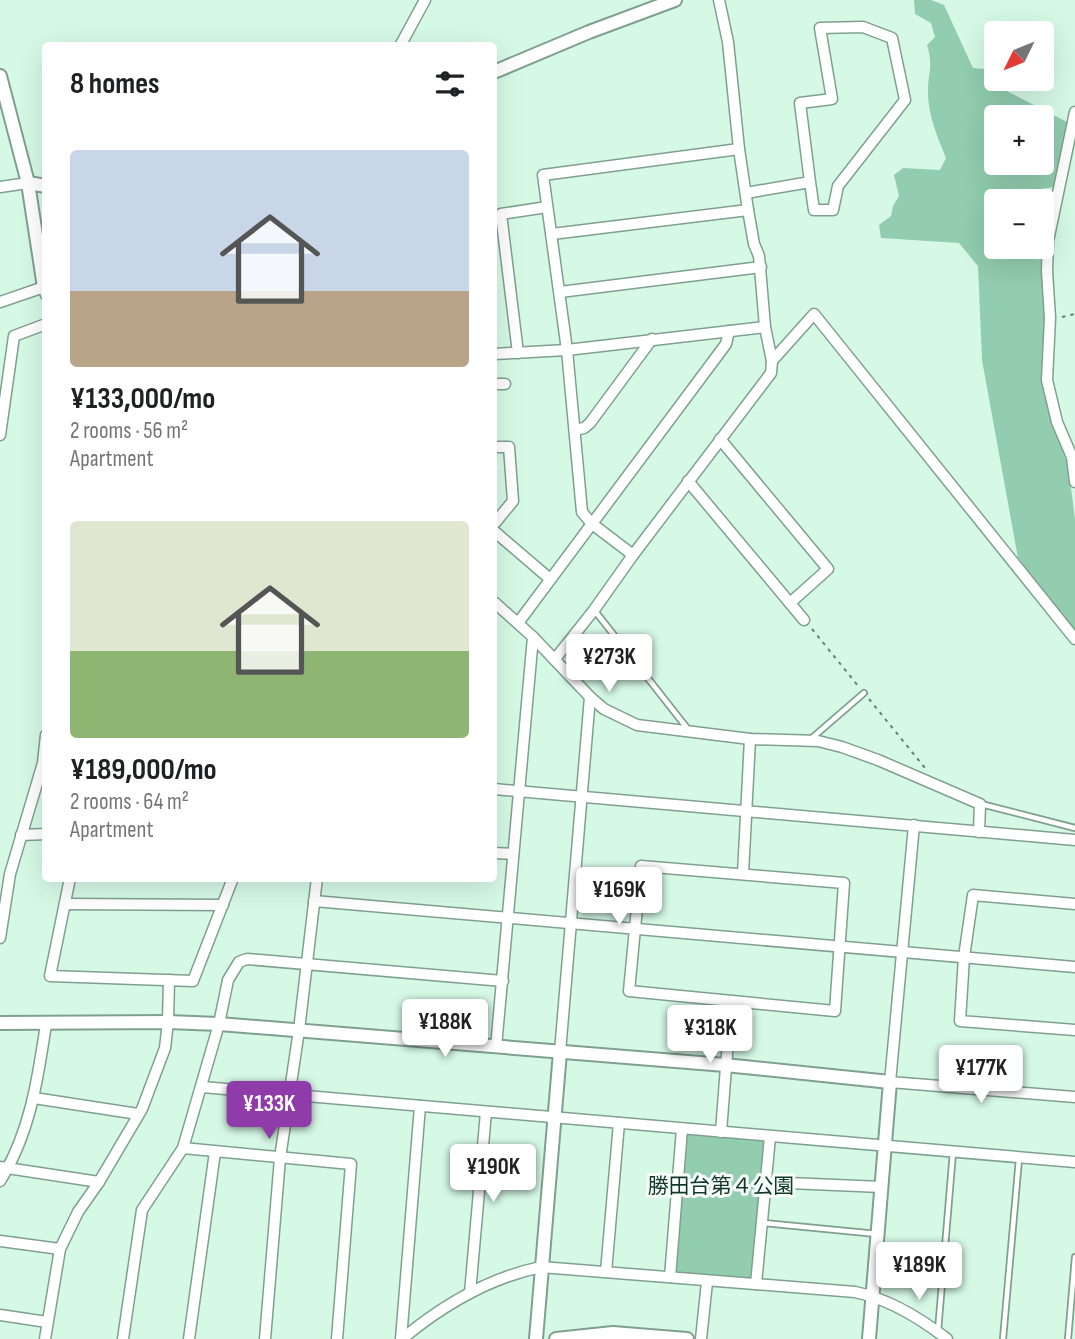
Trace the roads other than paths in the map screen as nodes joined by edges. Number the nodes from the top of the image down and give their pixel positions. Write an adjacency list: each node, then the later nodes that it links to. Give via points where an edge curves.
1 (425, 0): 4 (street)
2 (676, 0): 5 (street)
3 (719, 0): 8 (street, via 729,42)
4 (402, 42)
5 (497, 71)
6 (0, 76): 10 (street)
7 (1075, 112): 37 (street, via 1046,271 1050,318 1047,380 1072,457)
8 (739, 149): 13 (street); 14 (street, via 543,175)
9 (810, 182): 9 (street, via 800,103 832,99 820,28 863,27 892,38 905,100 838,187 833,210 814,210); 13 (street)
10 (28, 183): 11 (street); 12 (street); 18 (street)
11 (42, 185)
12 (0, 187)
13 (746, 193): 15 (street)
14 (547, 207): 16 (street); 27 (street, via 501,214)
15 (748, 210): 16 (street); 17 (street)
16 (552, 234): 20 (street)
17 (761, 267): 20 (street); 23 (street)
18 (42, 272)
19 (42, 292): 21 (street)
20 (560, 292): 26 (street)
21 (0, 302)
22 (42, 326): 33 (street, via 14,336)
23 (765, 327): 24 (street); 29 (street)
24 (729, 331): 25 (street); 39 (street, via 726,344)
25 (652, 339): 26 (street); 32 (street, via 590,423)
26 (567, 350): 27 (street); 32 (street)
27 (518, 353): 28 (street)
28 (497, 354)
29 (772, 361): 34 (street, via 771,373); 49 (street, via 814,314)
30 (497, 384): 31 (street)
31 (505, 384)
32 (575, 430): 39 (street, via 582,512)
33 (0, 435)
34 (720, 439): 36 (street); 43 (street, via 828,569)
35 (497, 447): 38 (street, via 509,447 513,501)
36 (688, 481): 41 (street); 43 (street)
37 (1075, 482)
38 (497, 520)
39 (592, 523): 41 (street); 42 (street)
40 (497, 534): 42 (street)
41 (633, 555): 45 (street)
42 (550, 579): 47 (street)
43 (790, 603): 46 (street)
44 (497, 605): 47 (street)
45 (594, 610): 50 (street); 53 (lane)
46 (804, 620)
47 (518, 623): 48 (street)
48 (533, 637): 50 (street); 58 (street)
49 (1075, 639)
50 (555, 659): 52 (street)
51 (864, 694): 55 (lane)
52 (590, 697): 53 (street, via 636,725); 59 (street)
53 (690, 732): 54 (street)
54 (750, 739): 55 (street); 61 (street)
55 (809, 741): 60 (street, via 842,747)
56 (42, 766): 66 (street)
57 (497, 789): 58 (street)
58 (519, 791): 59 (street); 69 (street)
59 (583, 797): 61 (street); 80 (street)
60 (980, 804): 63 (lane); 64 (street)
61 (746, 811): 62 (street); 70 (street)
62 (914, 825): 64 (street); 84 (street)
63 (1075, 828)
64 (979, 832): 67 (street)
65 (42, 834): 66 (street)
66 (21, 835): 78 (street)
67 (1075, 840)
68 (497, 853): 69 (street)
69 (513, 854): 79 (street)
70 (743, 874): 81 (street, via 641,866); 83 (street, via 844,883)
71 (69, 882): 75 (street)
72 (232, 882): 77 (street)
73 (316, 882): 74 (street)
74 (314, 901): 79 (street); 86 (street)
75 (65, 904): 77 (street); 88 (street, via 50,976)
76 (1075, 904): 85 (street, via 973,895)
77 (223, 905): 88 (street, via 193,981)
78 (1, 918): 82 (street)
79 (509, 918): 80 (street); 89 (street)
80 (571, 924): 81 (street); 98 (street)
81 (634, 928): 83 (street); 90 (street, via 629,991)
82 (0, 938)
83 (839, 946): 84 (street); 90 (street, via 835,1011)
84 (902, 953): 85 (street); 100 (street)
85 (964, 957): 87 (street); 96 (street, via 960,1021)
86 (306, 964): 89 (street); 94 (street, via 239,962 228,980); 95 (street)
87 (1075, 967)
88 (169, 980): 91 (street)
89 (503, 981): 97 (street)
90 (731, 1002): 99 (street)
91 (168, 1022): 93 (street); 94 (street); 107 (street, via 164,1048)
92 (0, 1023): 93 (street)
93 (46, 1024): 104 (street)
94 (219, 1024): 95 (street); 101 (street)
95 (299, 1030): 97 (street); 102 (street)
96 (1075, 1030)
97 (496, 1047): 98 (street)
98 (560, 1052): 99 (street); 108 (street)
99 (725, 1065): 100 (street); 111 (street)
100 (890, 1082): 103 (street); 113 (street)
101 (202, 1087): 102 (street); 114 (street)
102 (288, 1094): 105 (street); 118 (street)
103 (1075, 1097)
104 (34, 1098): 107 (street); 120 (street)
105 (420, 1106): 106 (street); 145 (street)
106 (486, 1112): 108 (street); 135 (street)
107 (138, 1114): 122 (street)
108 (555, 1117): 109 (street); 130 (street)
109 (619, 1124): 110 (street); 131 (street)
110 (682, 1129): 111 (street); 132 (street)
111 (721, 1132): 112 (street)
112 (770, 1137): 113 (street); 123 (street)
113 (885, 1146): 116 (street); 124 (street)
114 (183, 1148): 115 (street); 141 (street, via 142,1210)
115 (215, 1152): 118 (street); 142 (street)
116 (953, 1152): 117 (street); 139 (lane)
117 (1019, 1157): 119 (street); 152 (lane)
118 (280, 1158): 143 (street); 144 (street, via 351,1164)
119 (1075, 1162)
120 (4, 1168): 121 (street); 122 (street)
121 (0, 1181)
122 (99, 1182): 128 (street)
123 (765, 1182): 124 (street); 125 (street)
124 (882, 1187): 126 (street)
125 (762, 1223): 126 (lane); 134 (street)
126 (878, 1234): 136 (street)
127 (0, 1241): 128 (street)
128 (60, 1249): 138 (street)
129 (1075, 1257): 153 (lane)
130 (541, 1267): 131 (street); 135 (street); 146 (street)
131 (606, 1272): 132 (street)
132 (670, 1278): 133 (street)
133 (707, 1282): 134 (street); 149 (street)
134 (756, 1284): 136 (street)
135 (470, 1293): 145 (street)
136 (873, 1296): 139 (street); 150 (street)
137 (0, 1315): 138 (street)
138 (47, 1322): 140 (street)
139 (938, 1332): 151 (street)
140 (45, 1339)
141 (123, 1339)
142 (190, 1339)
143 (265, 1339)
144 (337, 1339)
145 (402, 1339)
146 (536, 1339)
147 (556, 1339): 148 (street, via 613,1333)
148 (687, 1339)
149 (701, 1339)
150 (869, 1339)
151 (947, 1339)
152 (1003, 1339)
153 (1068, 1339)

